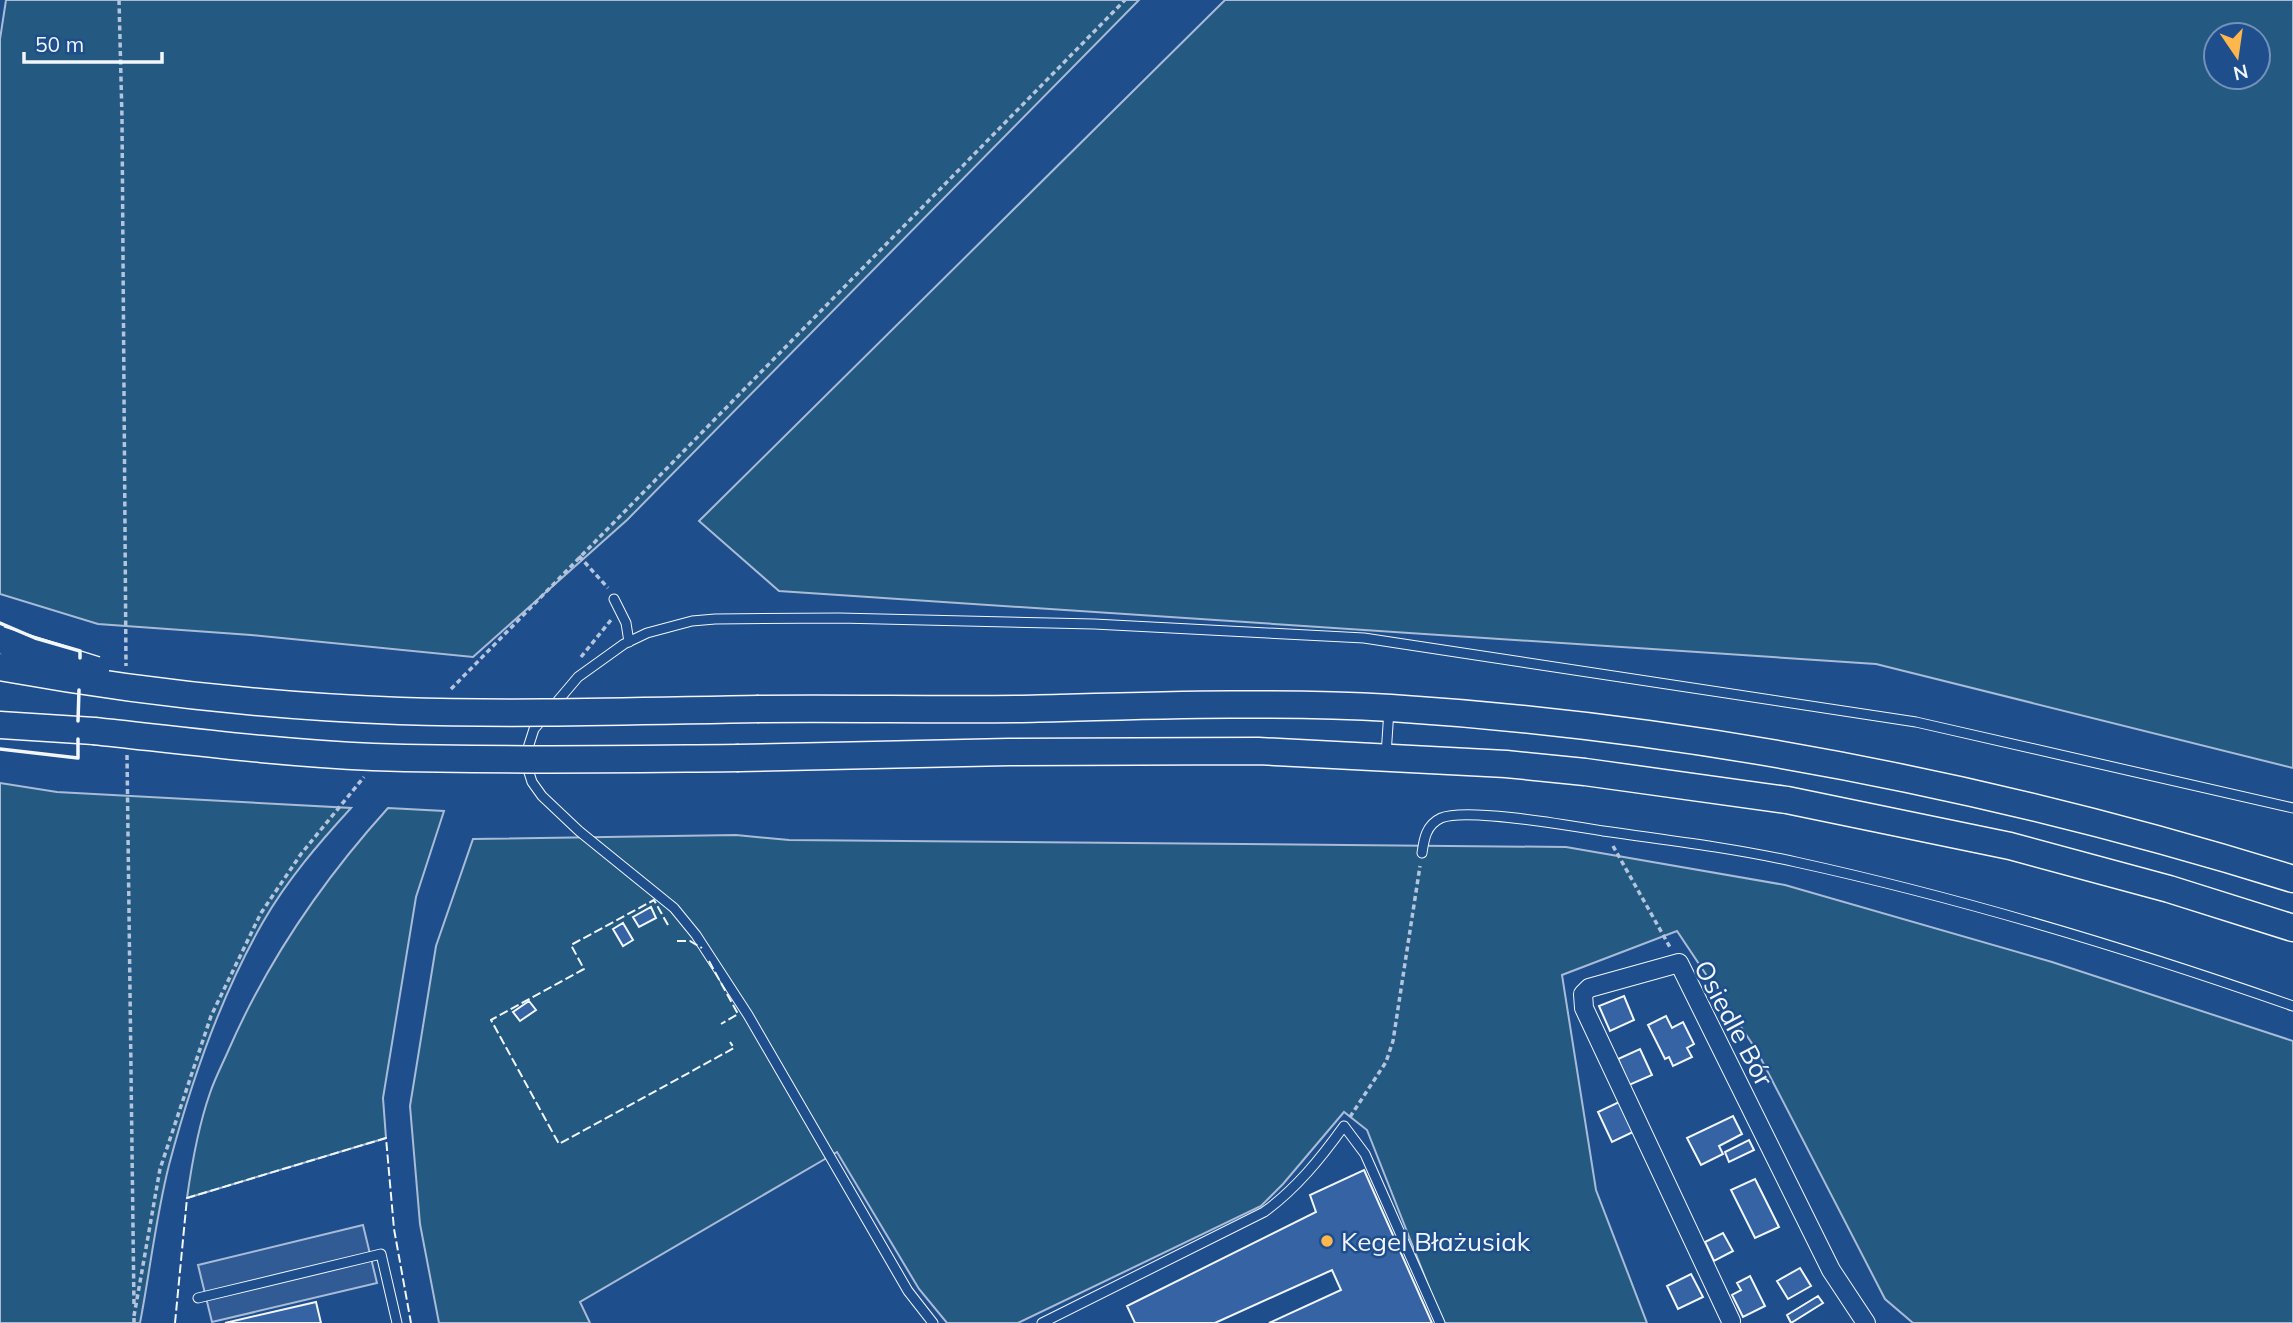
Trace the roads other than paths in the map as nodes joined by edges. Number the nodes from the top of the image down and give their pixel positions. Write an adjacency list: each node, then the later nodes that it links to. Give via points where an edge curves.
1 (614, 599): 3 (lane)
2 (0, 640): 5 (main road, bridge)
3 (629, 642): 9 (lane, via 692,621 825,618 1094,624 1364,638 1916,722); 17 (lane, via 578,677 534,729 527,751 532,782 579,831 674,908 696,935 748,1015 908,1291)
4 (0, 667): 5 (main road, bridge)
5 (178, 693): 6 (main road, bridge, via 425,712 1181,705)
6 (1389, 708): 8 (lane); 11 (main road, via 1631,733 1880,772 2137,832)
7 (6, 720): 8 (main road, bridge, via 224,746 371,757 1258,751)
8 (1386, 758): 12 (main road, via 1506,764 1787,800 2010,845)
9 (2293, 808)
10 (1422, 853): 13 (lane, via 1431,825 1442,817 1466,815 1554,822 1794,861 2091,940)
11 (2293, 879)
12 (2293, 928)
13 (2293, 1006)
14 (198, 1298): 16 (lane, via 381,1254)
15 (1731, 1321): 20 (street, Osiedle Bór, via 1582,1001 1589,988 1679,963 1830,1270)
16 (397, 1323)
17 (933, 1323)
18 (1042, 1323): 19 (lane, via 1264,1212 1283,1198 1344,1126 1365,1154)
19 (1440, 1323)
20 (1866, 1323)

